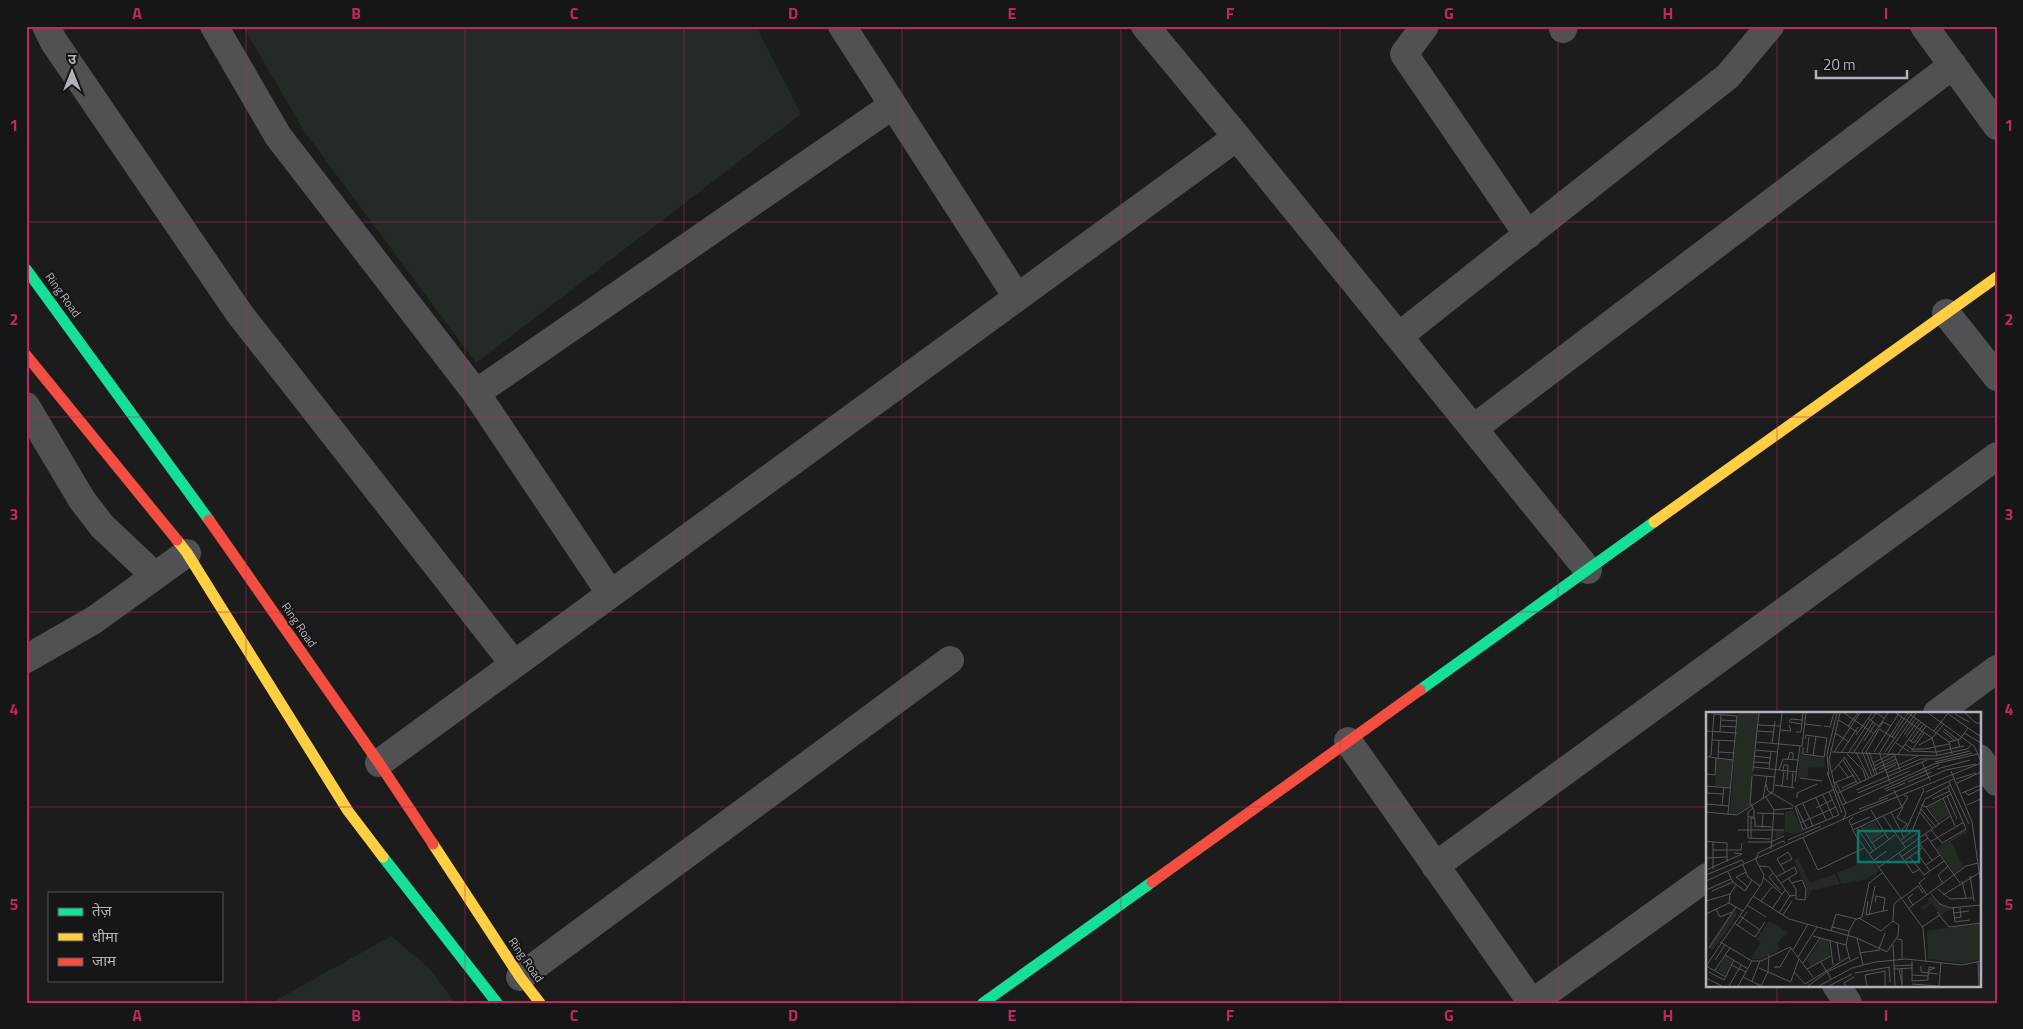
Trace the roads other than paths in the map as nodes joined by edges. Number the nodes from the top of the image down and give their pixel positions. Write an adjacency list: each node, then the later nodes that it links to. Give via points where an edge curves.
1 (46, 26): 30 (street, via 239,313)
2 (214, 26): 20 (street, via 278,136)
3 (842, 26): 9 (street)
4 (1145, 26): 11 (street)
5 (1425, 26): 12 (street, via 1404,54)
6 (1770, 26): 12 (street, via 1728,76)
7 (1924, 26): 8 (street)
8 (1953, 65): 10 (street); 22 (street)
9 (893, 105): 15 (street); 20 (street)
10 (1997, 126)
11 (1237, 137): 15 (street); 17 (street)
12 (1528, 235): 17 (street)
13 (26, 269): 35 (street, Ring Road, via 148,434)
14 (1997, 277): 16 (street)
15 (1018, 297): 27 (street)
16 (1946, 313): 19 (street); 25 (street)
17 (1400, 336): 22 (street)
18 (26, 355): 24 (street)
19 (1997, 377)
20 (476, 393): 27 (street)
21 (26, 406): 26 (street, via 82,500 102,526)
22 (1474, 428): 25 (street)
23 (1997, 456): 37 (street)
24 (187, 553): 26 (street); 41 (street, via 348,811)
25 (1588, 570): 33 (street)
26 (155, 576): 28 (street, via 94,620)
27 (610, 593): 30 (street)
28 (26, 659)
29 (950, 660): 39 (street)
30 (514, 664): 35 (street)
31 (1997, 669): 32 (street)
32 (1942, 711)
33 (1348, 741): 37 (street); 43 (street)
34 (1980, 759): 36 (street)
35 (379, 763): 39 (street, Ring Road)
36 (1997, 782)
37 (1435, 866): 38 (street, via 1532,1003)
38 (1706, 878)
39 (520, 977): 42 (street, Ring Road)
40 (1837, 986): 44 (street)
41 (497, 1003)
42 (540, 1003)
43 (983, 1003)
44 (1848, 1003)

